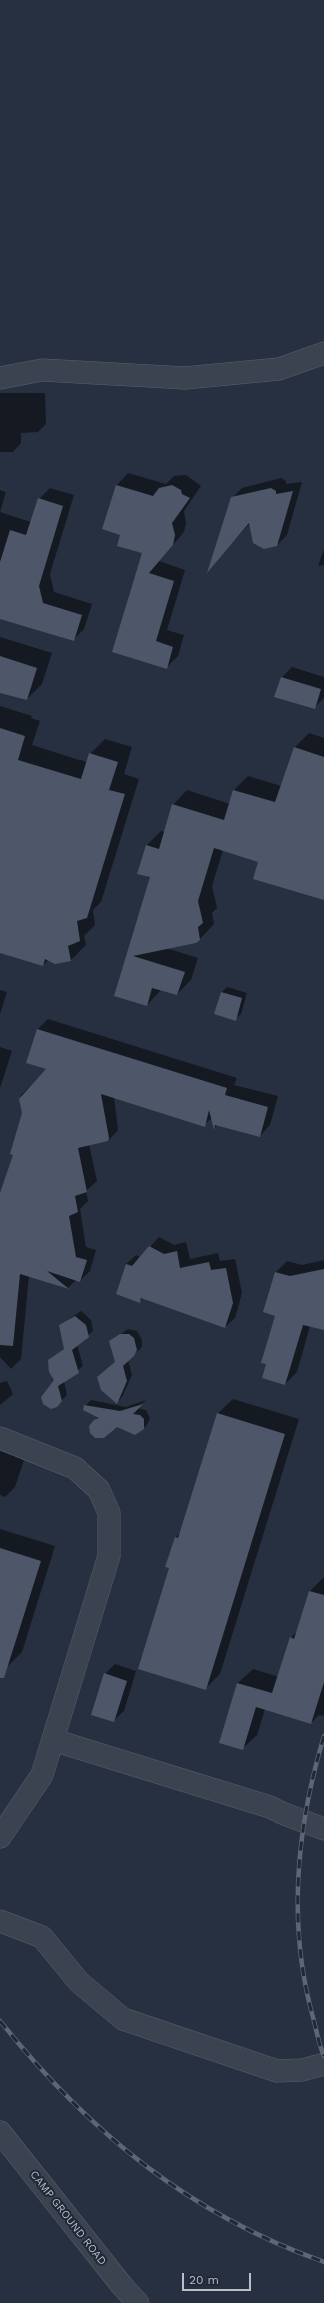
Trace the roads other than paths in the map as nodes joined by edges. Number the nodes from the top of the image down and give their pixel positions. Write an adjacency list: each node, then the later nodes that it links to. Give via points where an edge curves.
1 (324, 353): 2 (street, via 280,369 185,378 42,370)
2 (0, 378)
3 (0, 1438): 4 (street, via 75,1468 99,1490 109,1513 109,1556)
4 (53, 1740): 5 (street, via 270,1807); 6 (street, via 42,1775)
5 (324, 1829)
6 (0, 1836)
7 (0, 1921): 8 (street, via 42,1937 79,1982 123,2019 278,2071 302,2070)
8 (324, 2064)
9 (0, 2132): 10 (street, CAMP GROUND ROAD, via 122,2287)
10 (138, 2303)

